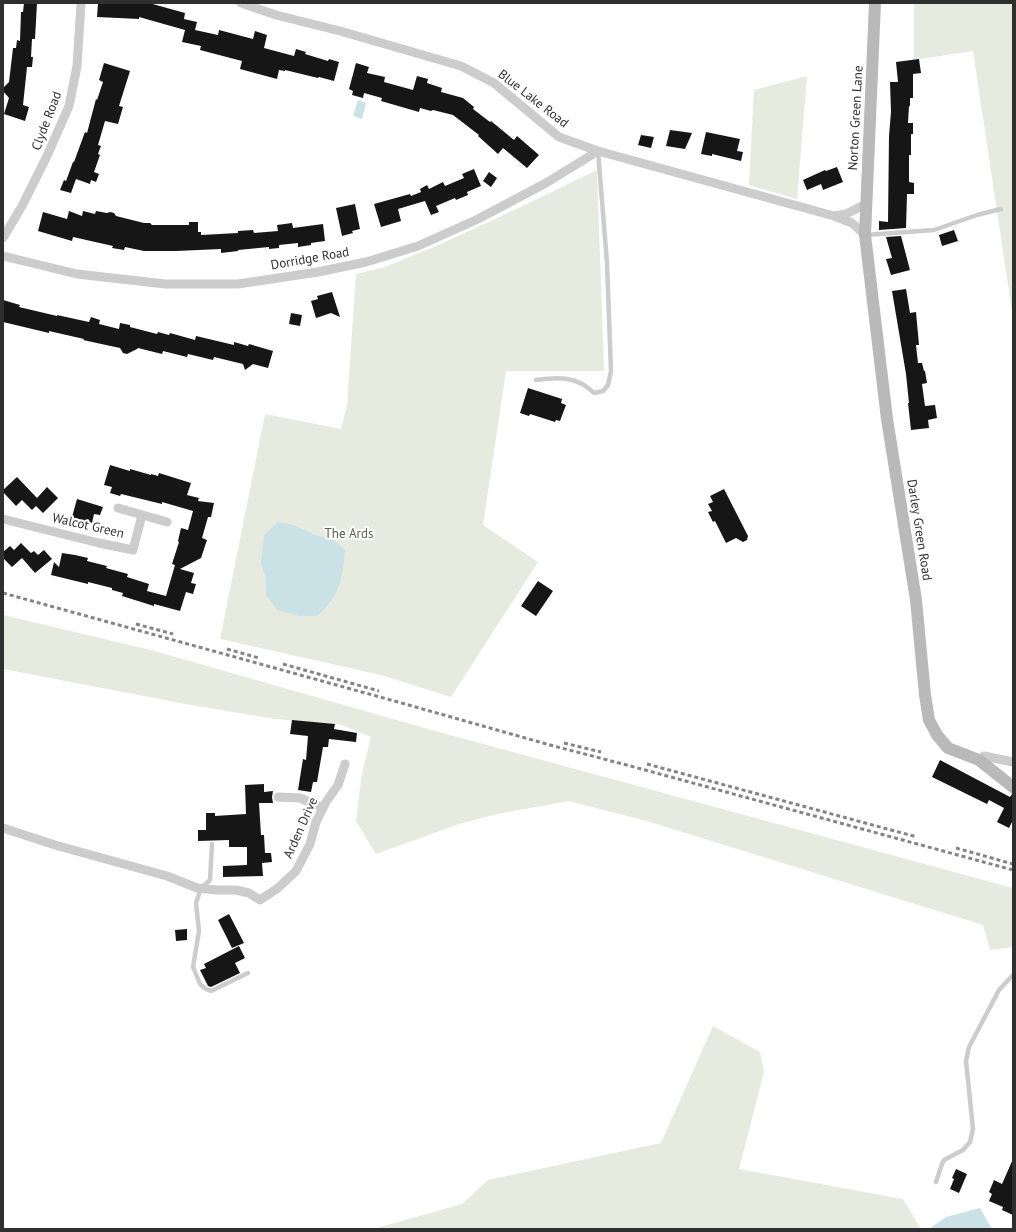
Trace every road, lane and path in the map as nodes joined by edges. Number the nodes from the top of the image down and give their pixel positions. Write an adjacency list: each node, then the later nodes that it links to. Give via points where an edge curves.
1 (81, 3): 9 (street, Clyde Road, via 77,66 69,106 22,206)
2 (241, 3): 4 (street, Blue Lake Road, via 461,66 494,84 559,137)
3 (875, 3): 5 (street, Norton Green Lane)
4 (598, 151): 7 (street, Blue Lake Road); 10 (street, Dorridge Road, via 539,187 478,219 418,246 366,262 318,272 238,284 165,284 77,274); 11 (lane, via 607,263 611,371 608,385 603,392 594,393 587,386 567,378)
5 (866, 204): 7 (street, via 846,214); 8 (street, Norton Green Lane)
6 (1002, 209): 8 (lane, via 934,230)
7 (834, 216): 8 (street, Blue Lake Road, via 852,223)
8 (865, 235): 16 (street, Darley Green Road, via 887,419 916,600 925,695 930,720 937,736 948,748)
9 (3, 238)
10 (3, 256)
11 (536, 380)
12 (118, 508): 13 (street)
13 (142, 515): 14 (street, Walcot Green, via 133,550); 15 (street)
14 (3, 519)
15 (167, 522)
16 (979, 760): 17 (street, via 984,756); 19 (street, Darley Green Road)
17 (1013, 762)
18 (345, 764): 21 (street, Arden Drive, via 338,786)
19 (1013, 787)
20 (278, 797): 21 (street, via 300,798)
21 (323, 808): 24 (street, Arden Drive, via 310,844 296,871 260,900 249,893 236,890)
22 (3, 828): 24 (street)
23 (212, 844): 24 (lane, via 210,880)
24 (201, 888): 25 (lane, via 196,903 199,931 193,967 200,984 211,991)
25 (248, 974)
26 (1013, 975): 27 (lane, via 999,990 969,1047 966,1061 973,1129 970,1142 963,1150 944,1160)
27 (936, 1182)

